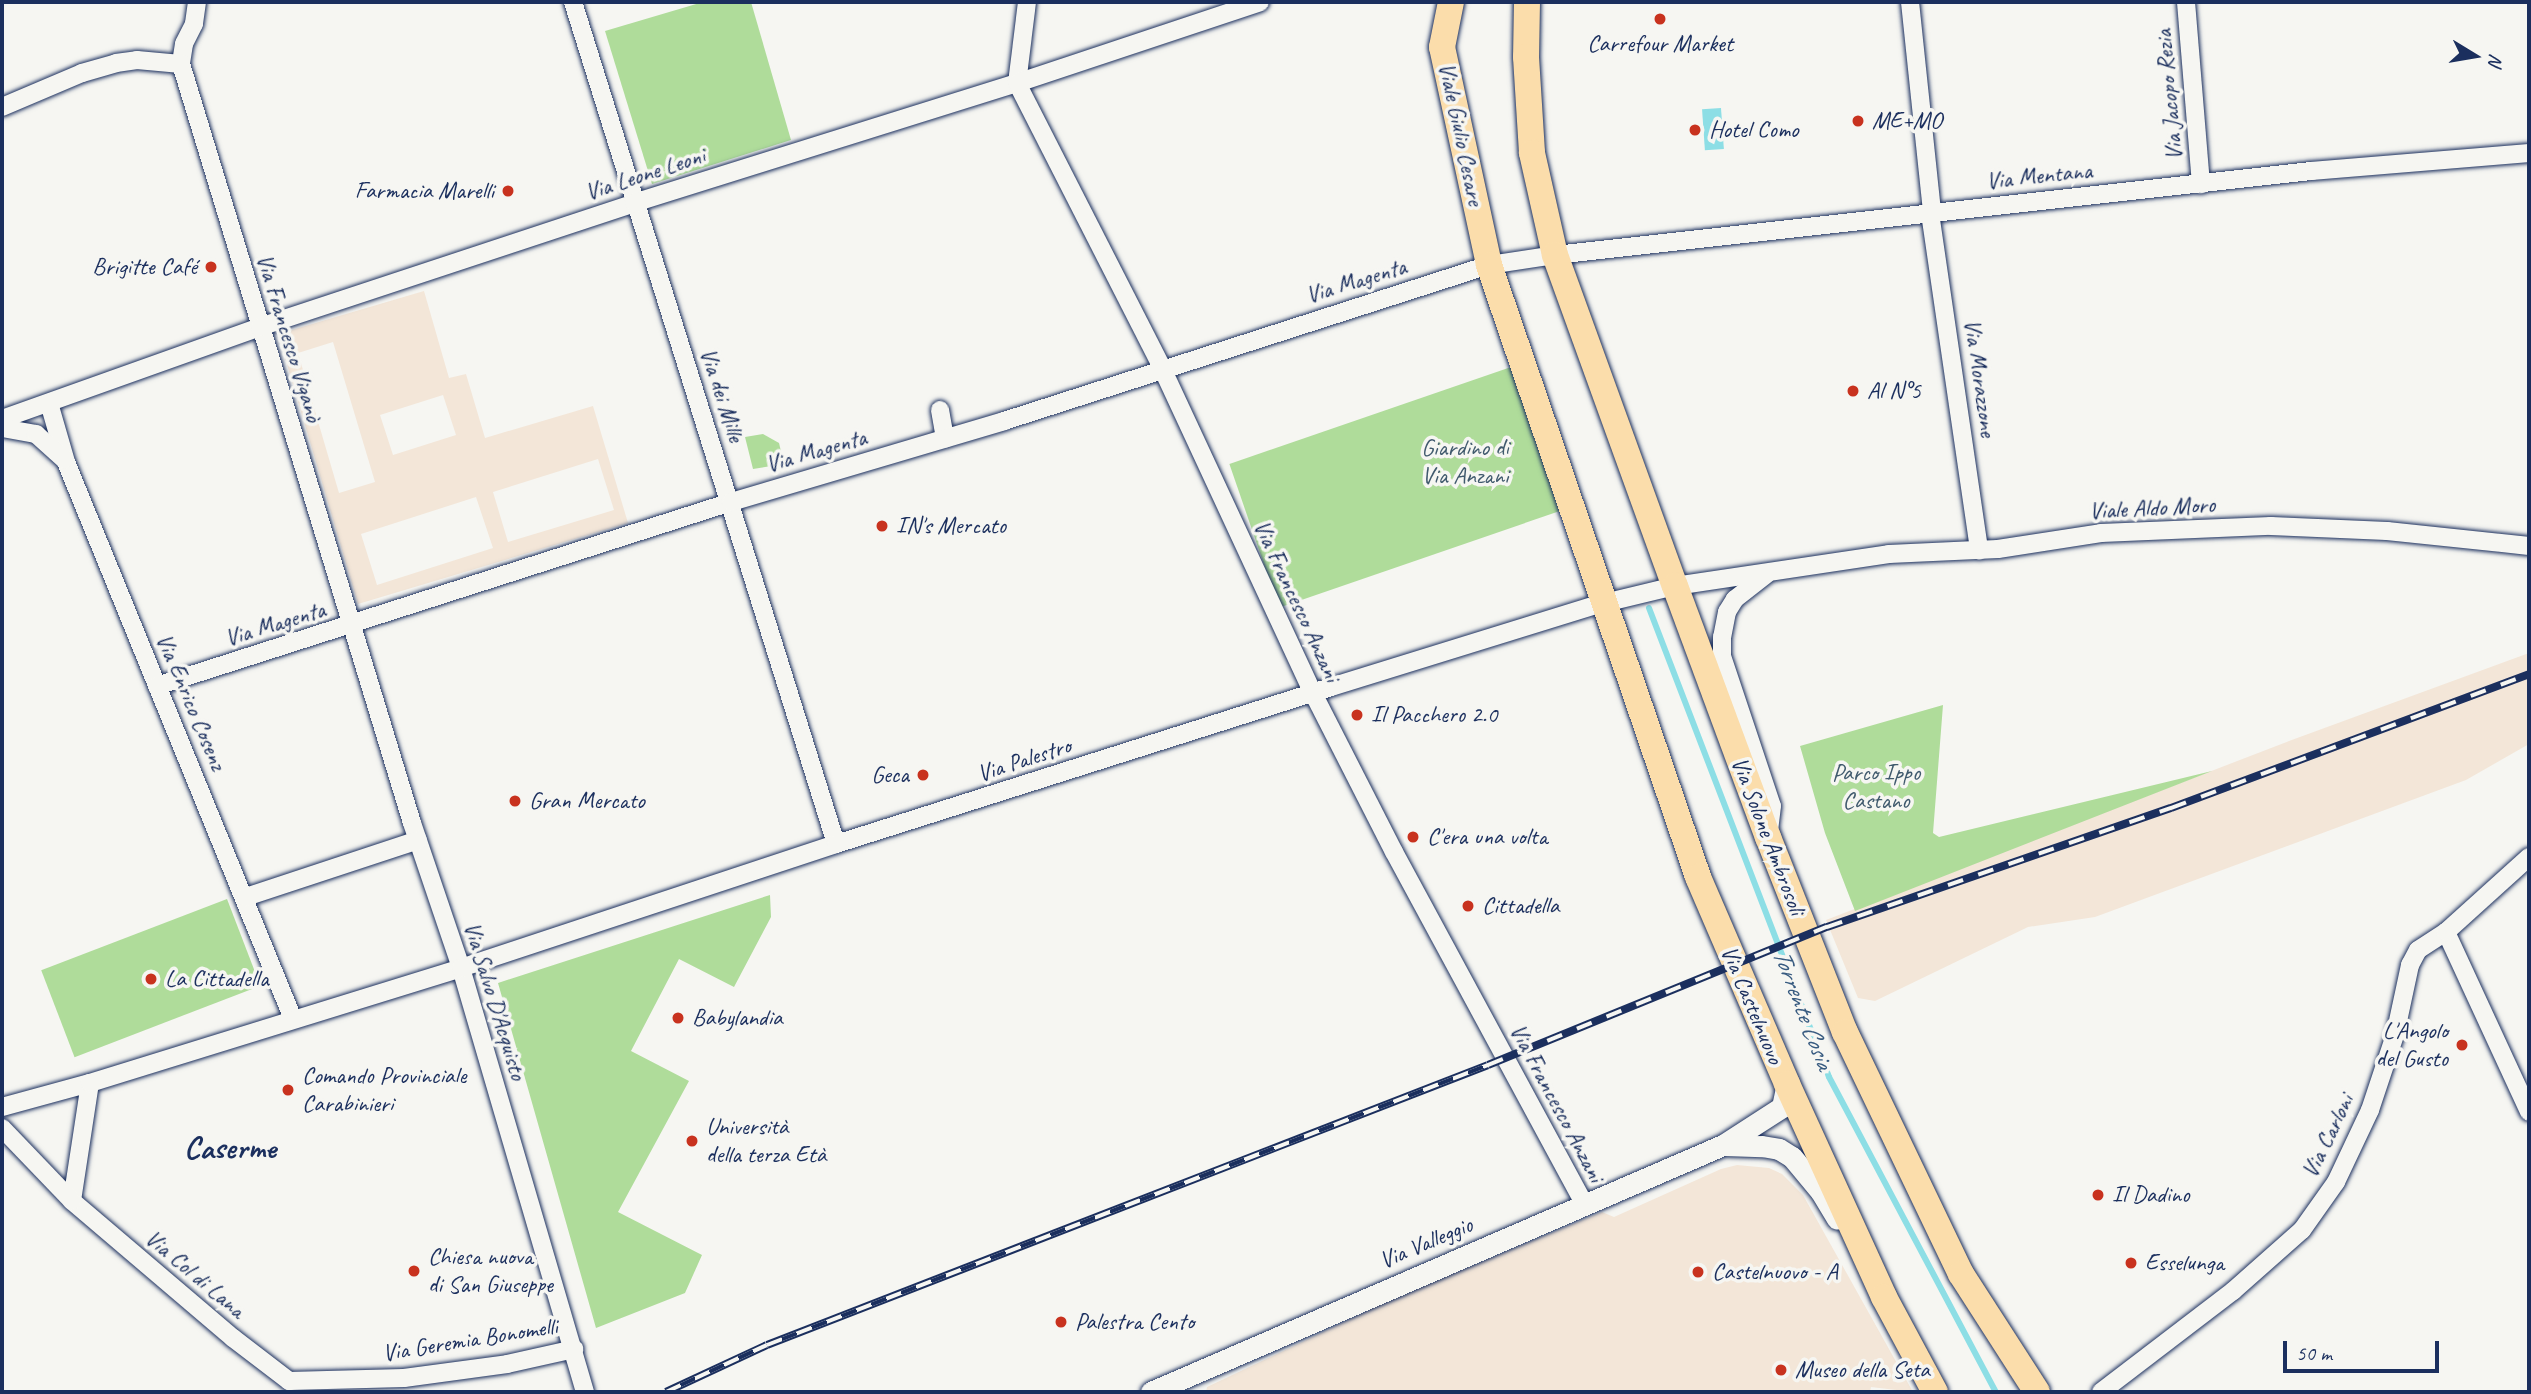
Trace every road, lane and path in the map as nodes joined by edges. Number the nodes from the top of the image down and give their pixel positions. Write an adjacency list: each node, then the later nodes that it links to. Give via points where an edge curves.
1 (197, 2): 9 (street)
2 (573, 2): 14 (street, Via dei Mille)
3 (1027, 2): 10 (street)
4 (1260, 2): 10 (street, Via Leone Leoni)
5 (1451, 2): 17 (main road, Viale Giulio Cesare, via 1442,47)
6 (1527, 2): 16 (main road, via 1532,153)
7 (1910, 2): 15 (street, Via Morazzone)
8 (2186, 2): 13 (street, Via Jacopo Rezia)
9 (181, 64): 11 (street, via 116,63); 18 (street, Via Francesco Viganò)
10 (1017, 83): 14 (street, Via Leone Leoni); 19 (street, Via Francesco Anzani)
11 (2, 107)
12 (2529, 153): 13 (street, Via Mentana)
13 (2201, 184): 15 (street, Via Mentana)
14 (634, 202): 18 (street, Via Leone Leoni); 26 (street, Via dei Mille)
15 (1931, 213): 16 (street, Via Mentana); 28 (street, Via Morazzone)
16 (1555, 255): 17 (street); 30 (main road, Via Solone Ambrosoli)
17 (1489, 265): 19 (street, Via Magenta); 31 (main road)
18 (260, 327): 20 (street, Via Leone Leoni); 32 (street, Via Francesco Viganò)
19 (1161, 368): 24 (street, Via Magenta); 34 (street, Via Francesco Anzani)
20 (49, 403): 22 (street, Via Leone Leoni); 25 (street, Via Enrico Cosenz)
21 (940, 410): 24 (street)
22 (2, 419)
23 (2, 428): 25 (street, via 36,434)
24 (945, 439): 26 (street, Via Magenta)
25 (66, 462): 33 (street, Via Enrico Cosenz)
26 (731, 502): 32 (street, Via Magenta); 37 (street, Via dei Mille)
27 (2529, 546): 28 (street, Viale Aldo Moro, via 2387,531 2271,526 2101,533)
28 (1979, 550): 29 (street, Viale Aldo Moro, via 1889,554)
29 (1778, 569): 30 (street, Viale Aldo Moro); 35 (street, Viale Aldo Moro, via 1754,581 1734,599 1722,637 1722,656 1772,806)
30 (1667, 588): 31 (street, Viale Aldo Moro); 35 (main road, Via Solone Ambrosoli)
31 (1612, 600): 34 (street, Via Palestro); 44 (main road, Via Castelnuovo, via 1702,889)
32 (353, 625): 33 (street, Via Magenta); 36 (street, Via Salvo D'Acquisto)
33 (157, 686): 39 (street, Via Enrico Cosenz)
34 (1313, 693): 37 (street, Via Palestro); 50 (street, Via Francesco Anzani)
35 (1768, 837): 57 (main road, Via Solone Ambrosoli, via 1845,1032 1961,1274)
36 (418, 840): 39 (street); 41 (street, Via Salvo D'Acquisto)
37 (836, 844): 41 (street, Via Palestro)
38 (2529, 857): 40 (street, Via Carloni)
39 (246, 897): 42 (street, Via Enrico Cosenz)
40 (2446, 932): 46 (street); 58 (street, Via Carloni, via 2418,950 2410,965 2395,1035 2371,1110 2336,1182 2302,1230 2233,1291)
41 (461, 968): 42 (street, Via Palestro); 52 (street, Via Salvo D'Acquisto)
42 (293, 1019): 43 (street, Via Palestro)
43 (90, 1083): 45 (street); 49 (street)
44 (1787, 1084): 48 (street, Via Valleggio, via 1782,1107); 51 (main road, Via Castelnuovo)
45 (2, 1107)
46 (2529, 1112)
47 (2, 1128): 49 (street, Via Col di Lana)
48 (1723, 1145): 50 (street, Via Valleggio); 51 (street, Via Valleggio, via 1762,1146 1792,1157 1821,1192)
49 (72, 1201): 53 (street, Via Col di Lana)
50 (1584, 1204): 55 (street, Via Valleggio)
51 (1884, 1297): 56 (main road, Via Castelnuovo)
52 (574, 1349): 53 (street, Via Geremia Bonomelli, via 416,1377); 54 (street, Via Salvo D'Acquisto)
53 (289, 1381)
54 (585, 1392)
55 (1151, 1392)
56 (1936, 1392)
57 (2037, 1392)
58 (2101, 1392)

